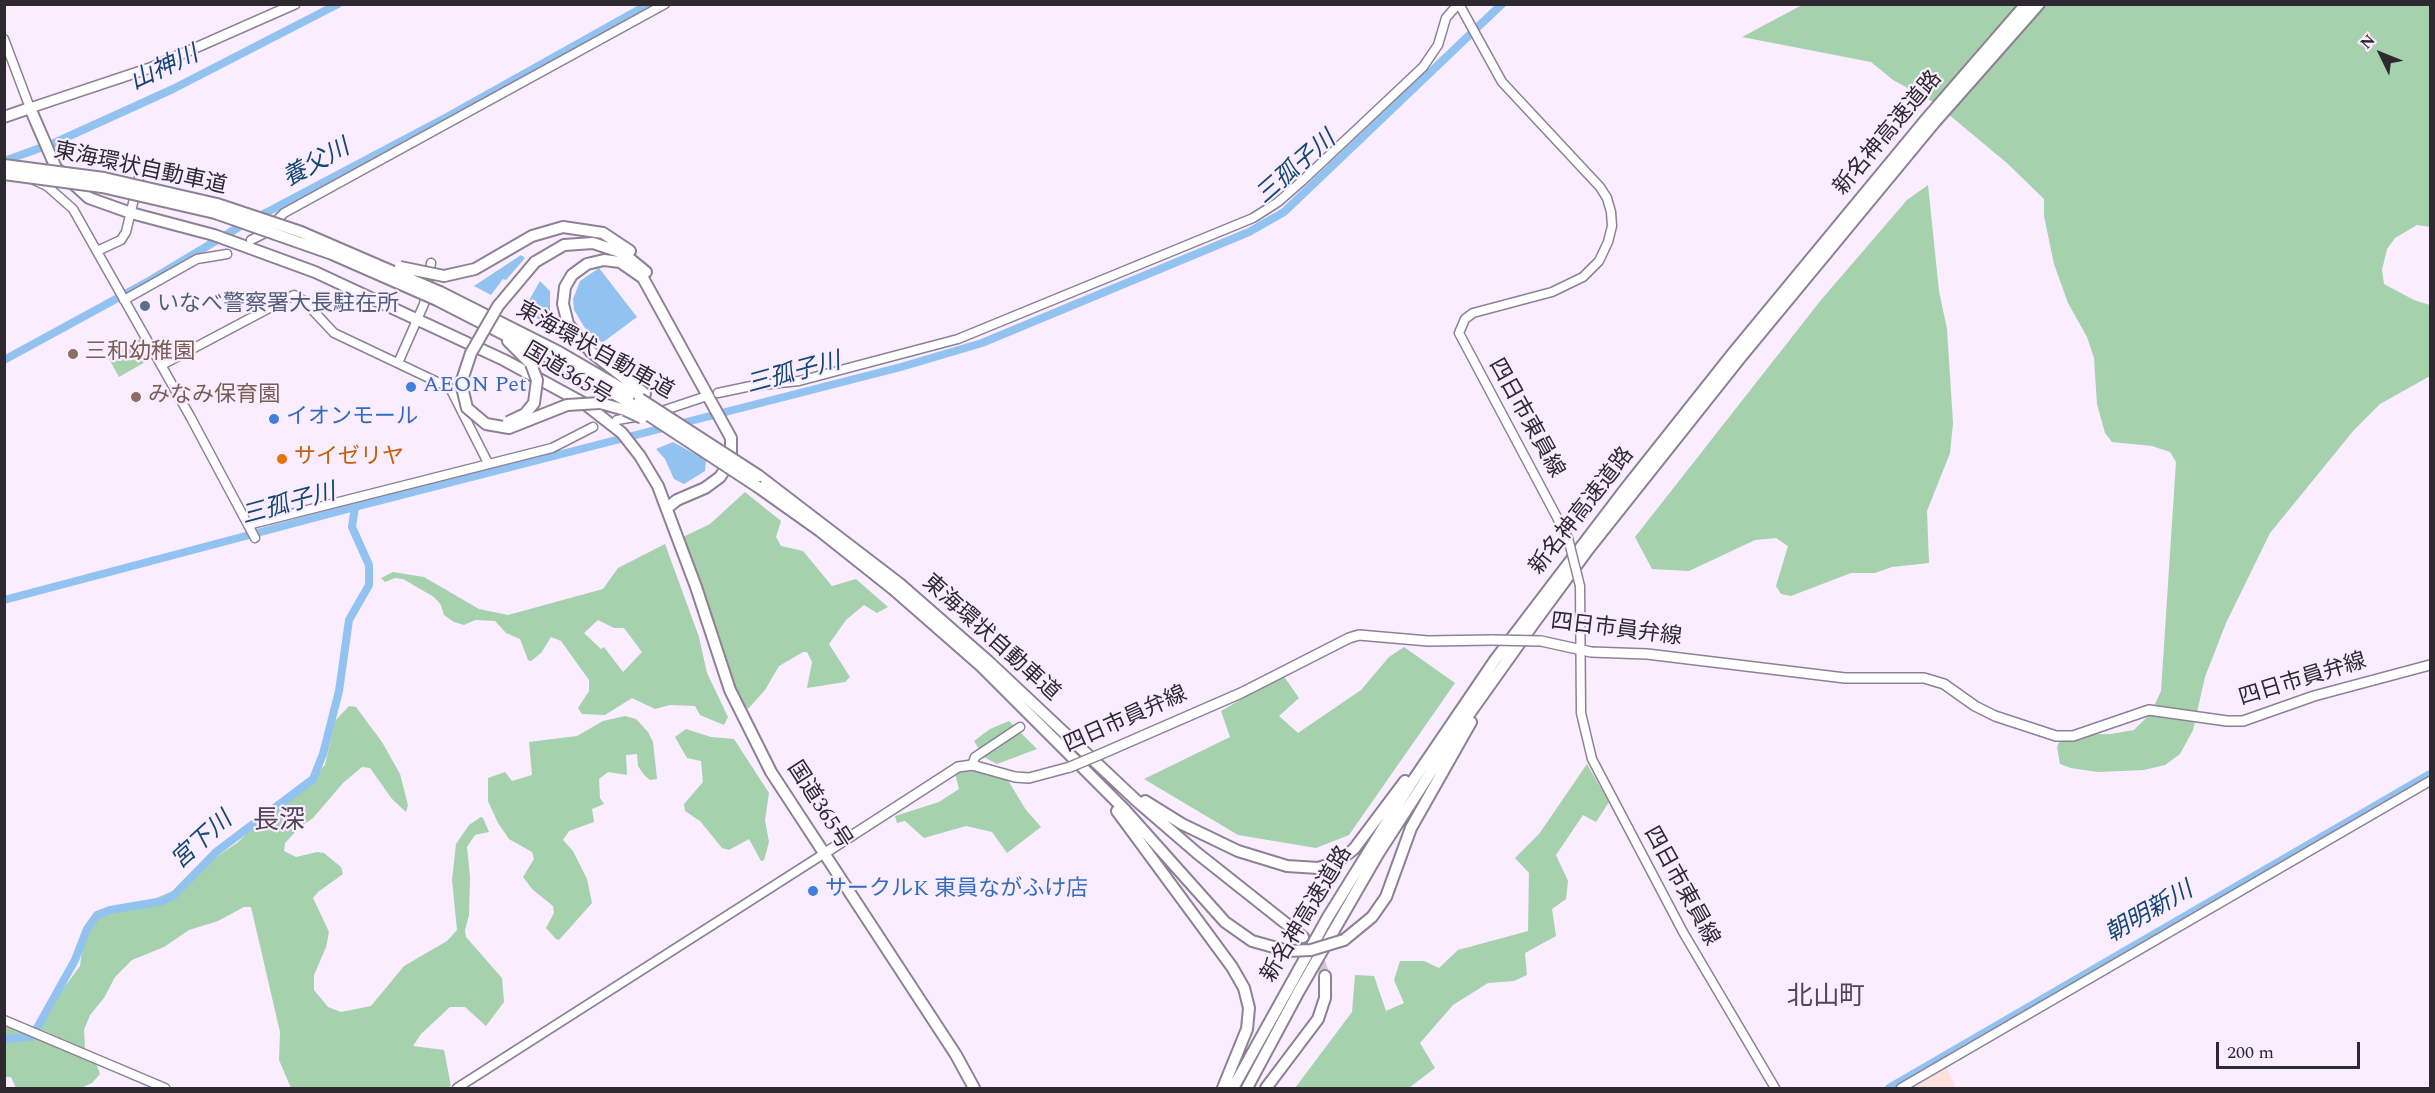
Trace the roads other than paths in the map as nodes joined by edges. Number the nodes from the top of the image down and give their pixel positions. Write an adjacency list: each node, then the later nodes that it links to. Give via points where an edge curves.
1 (295, 4): 7 (main road, via 150,68)
2 (665, 4): 14 (street, via 284,213)
3 (1458, 4): 27 (street, via 1446,18 1438,45 1423,67 1302,181 1253,218 958,339 799,381 751,386); 37 (street, 四日市東員線, bridge, via 1502,82 1600,187 1611,212 1608,242 1599,261 1583,277 1552,292 1473,313 1465,318 1460,333 1568,538 1580,586)
4 (2026, 4): 38 (highway, 新名神高速道路, via 1748,335)
5 (2039, 4): 36 (highway, 新名神高速道路, via 1934,123 1720,383)
6 (4, 39): 7 (street)
7 (28, 103): 8 (highway); 12 (highway, 国道365号, via 56,168 79,191)
8 (4, 117)
9 (4, 165): 13 (highway, 東海環状自動車道, bridge, via 70,172 173,193)
10 (4, 176): 15 (street, via 36,181 59,195 73,209); 21 (highway, 東海環状自動車道, bridge, via 102,187 206,211 296,240)
11 (139, 178): 12 (street)
12 (131, 213): 15 (street, via 121,240); 22 (highway, 国道365号, via 214,235 311,270)
13 (301, 232): 19 (highway, bridge, via 410,271 444,276 475,269 532,236 563,227 593,230 627,248); 21 (highway, 東海環状自動車道, bridge)
14 (251, 240)
15 (97, 251): 20 (street)
16 (227, 254): 20 (street, via 197,260)
17 (431, 263): 22 (street)
18 (537, 264): 19 (highway, via 564,245 593,243 623,253); 21 (highway, bridge, via 504,308 472,365 467,391 477,411 489,420 504,422 525,414 534,403 538,388 531,364 509,342); 28 (highway, bridge, via 498,306 471,353 461,383 467,408 486,424 509,428 567,405)
19 (641, 271): 27 (highway); 28 (highway, via 612,260 587,264 568,281 563,304 568,324)
20 (121, 297): 26 (street)
21 (437, 298): 28 (highway, 東海環状自動車道, via 559,352)
22 (419, 318): 23 (street); 24 (highway, 国道365号)
23 (409, 338): 24 (street, via 425,328); 25 (street)
24 (463, 339): 33 (highway, 国道365号, via 585,404 622,434 651,472)
25 (398, 363): 26 (street, via 334,333 294,295); 31 (street, via 450,388)
26 (162, 365): 34 (street)
27 (715, 399): 29 (street); 33 (highway, via 728,423 732,447 726,471 705,488)
28 (635, 402): 32 (highway, 東海環状自動車道, bridge, via 718,460); 32 (highway, 東海環状自動車道, bridge, via 741,463)
29 (618, 420)
30 (593, 427): 31 (street, via 552,448)
31 (488, 463): 34 (street)
32 (759, 481): 41 (highway, 東海環状自動車道, via 942,631)
33 (667, 508): 44 (highway, 国道365号, via 730,690 771,772)
34 (249, 527): 35 (street)
35 (255, 538)
36 (1534, 623): 41 (highway, bridge, via 1418,815 1380,907 1364,926 1344,940 1321,948 1288,951 1252,941 1225,922); 53 (highway, 新名神高速道路, via 1460,727 1378,854)
37 (1583, 649): 39 (main road, 四日市員弁線, via 1845,678 1936,680 1995,716 2056,736 2073,736 2150,710 2243,721 2314,696); 42 (main road, 四日市員弁線, bridge, via 1541,641 1428,641 1359,635 1241,693 1070,767 1029,778); 55 (street, 四日市東員線, via 1581,713 1592,759 1683,932)
38 (1495, 660): 41 (highway, via 1361,840 1346,856 1318,868 1298,868 1258,858 1200,833 1148,803); 52 (highway, 新名神高速道路, via 1410,785 1328,917)
39 (2430, 665)
40 (1020, 727): 42 (street, via 975,757)
41 (1071, 748): 45 (highway); 51 (highway, via 1233,967 1244,988 1249,1008 1247,1029)
42 (972, 765): 44 (main road, via 957,767)
43 (2430, 781): 56 (street)
44 (825, 854): 49 (street); 50 (highway, 国道365号, via 956,1055)
45 (1303, 937)
46 (1325, 976): 54 (highway, via 1325,998 1318,1019)
47 (4, 1020): 48 (street)
48 (165, 1089)
49 (457, 1089)
50 (974, 1089)
51 (1222, 1089)
52 (1233, 1089)
53 (1247, 1089)
54 (1266, 1089)
55 (1775, 1089)
56 (1901, 1089)

